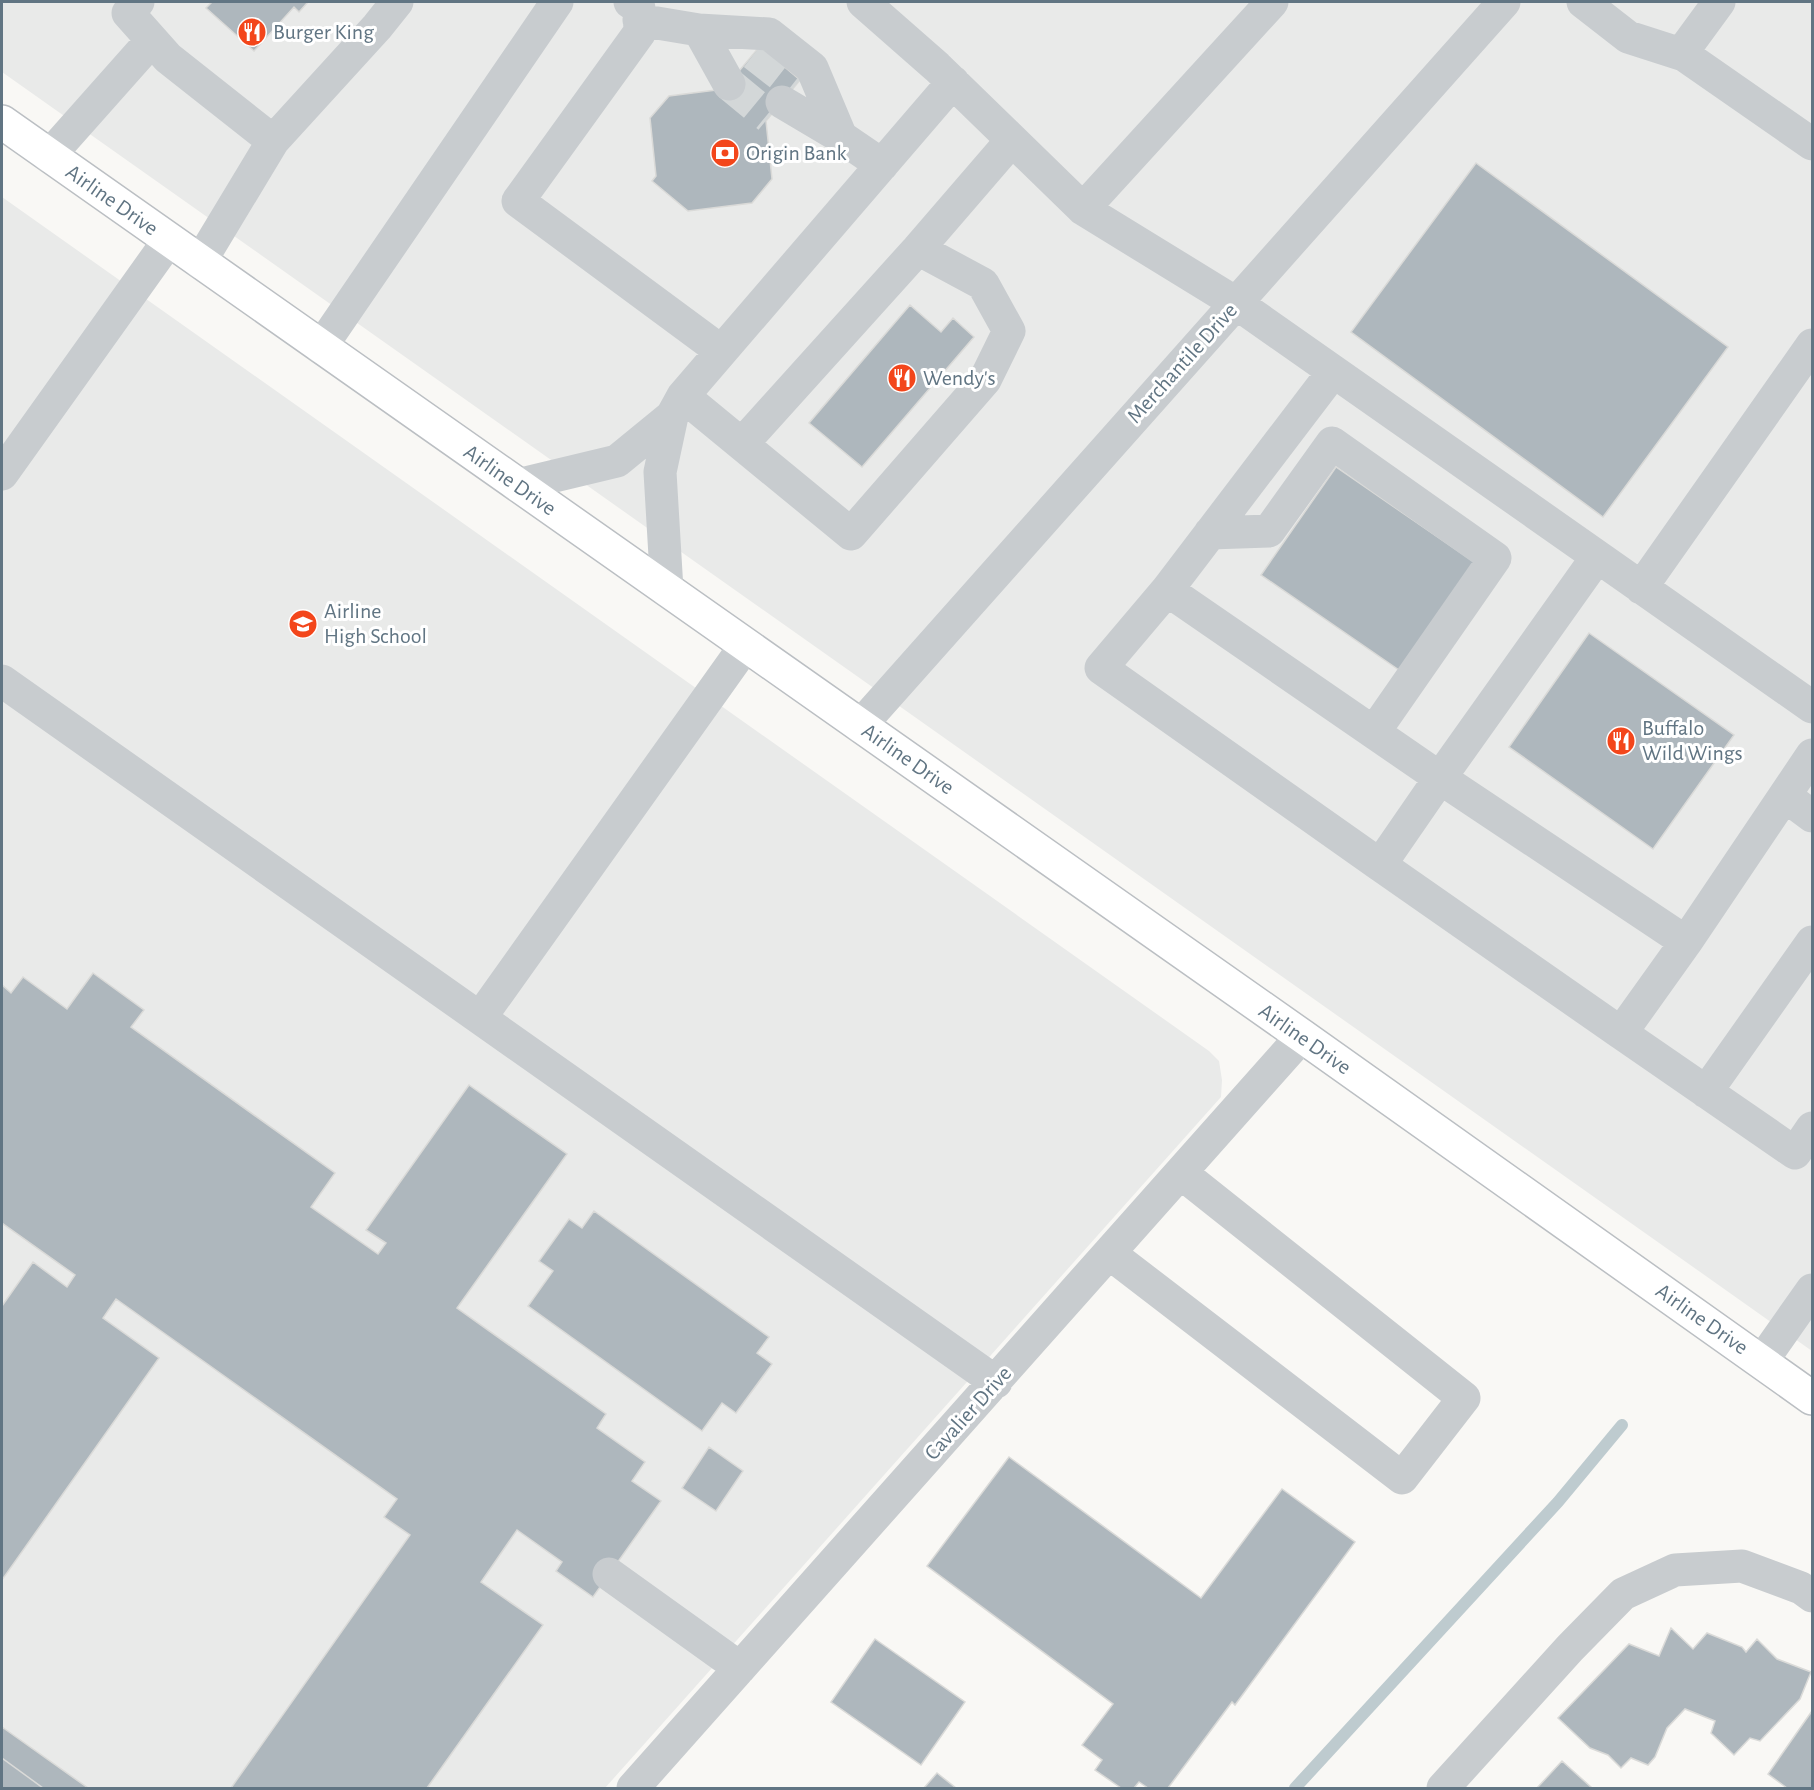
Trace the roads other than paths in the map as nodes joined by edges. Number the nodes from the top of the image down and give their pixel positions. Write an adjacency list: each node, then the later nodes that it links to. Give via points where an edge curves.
1 (138, 2): 11 (street, via 128,13)
2 (397, 2): 19 (street)
3 (557, 2): 29 (street)
4 (863, 2): 14 (street)
5 (1272, 2): 23 (street)
6 (1504, 2): 27 (street, Merchantile Drive)
7 (1583, 2): 12 (street, via 1628,37)
8 (1719, 2): 12 (street)
9 (635, 11): 10 (street); 30 (street, via 640,32 518,201)
10 (699, 30): 13 (street); 17 (street, via 769,34 812,68)
11 (152, 40): 19 (street, via 168,58); 21 (street)
12 (1681, 54): 20 (street)
13 (741, 69)
14 (953, 82): 18 (street); 22 (street)
15 (782, 102): 17 (street)
16 (2, 122): 21 (main road, Airline Drive)
17 (841, 137): 22 (street)
18 (1012, 140): 23 (street); 25 (street)
19 (273, 141): 26 (street)
20 (1812, 144)
21 (49, 156): 24 (main road, Airline Drive)
22 (882, 165): 30 (street)
23 (1083, 209): 27 (street)
24 (169, 240): 26 (main road, Airline Drive); 34 (street)
25 (918, 249): 33 (street); 33 (street, via 983,284 1009,331 985,380 851,534)
26 (200, 262): 29 (main road, Airline Drive)
27 (1236, 303): 31 (street); 44 (street, Merchantile Drive)
28 (1812, 345): 38 (street)
29 (321, 347): 35 (main road, Airline Drive)
30 (721, 351): 32 (street)
31 (1333, 372): 36 (street); 37 (street)
32 (677, 406): 33 (street); 35 (street, via 617,461); 39 (street, via 660,472)
33 (741, 444)
34 (2, 474)
35 (517, 485): 39 (main road, Airline Drive)
36 (1210, 533): 40 (street); 45 (street, via 1269,531 1332,443 1495,558)
37 (1597, 557): 38 (street); 47 (street)
38 (1641, 588): 43 (street)
39 (667, 590): 41 (main road, Airline Drive)
40 (1167, 590): 45 (street); 50 (street, via 1101,668)
41 (745, 646): 44 (main road, Airline Drive); 53 (street)
42 (2, 681): 53 (street)
43 (1812, 707)
44 (860, 726): 55 (main road, Airline Drive)
45 (1374, 732): 47 (street)
46 (1812, 755): 48 (street)
47 (1440, 778): 50 (street); 51 (street)
48 (1785, 796): 49 (street); 51 (street)
49 (1812, 816)
50 (1380, 865): 54 (street)
51 (1686, 942): 54 (street)
52 (1812, 942): 56 (street)
53 (480, 1018): 62 (street)
54 (1621, 1033): 56 (street)
55 (1302, 1036): 58 (street, Cavalier Drive); 61 (main road, Airline Drive)
56 (1706, 1092): 57 (street, via 1795,1153)
57 (1812, 1128)
58 (1181, 1173): 59 (street, Cavalier Drive); 59 (street, via 1464,1398 1402,1478)
59 (1109, 1253): 62 (street, Cavalier Drive)
60 (1812, 1290): 61 (street)
61 (1762, 1361): 63 (main road, Airline Drive)
62 (996, 1382): 66 (street, Cavalier Drive)
63 (1812, 1397)
64 (609, 1574): 66 (street)
65 (1812, 1596): 68 (street, via 1801,1588 1742,1566 1675,1570 1623,1594)
66 (740, 1668): 67 (street, Cavalier Drive)
67 (633, 1788)
68 (1443, 1788)

